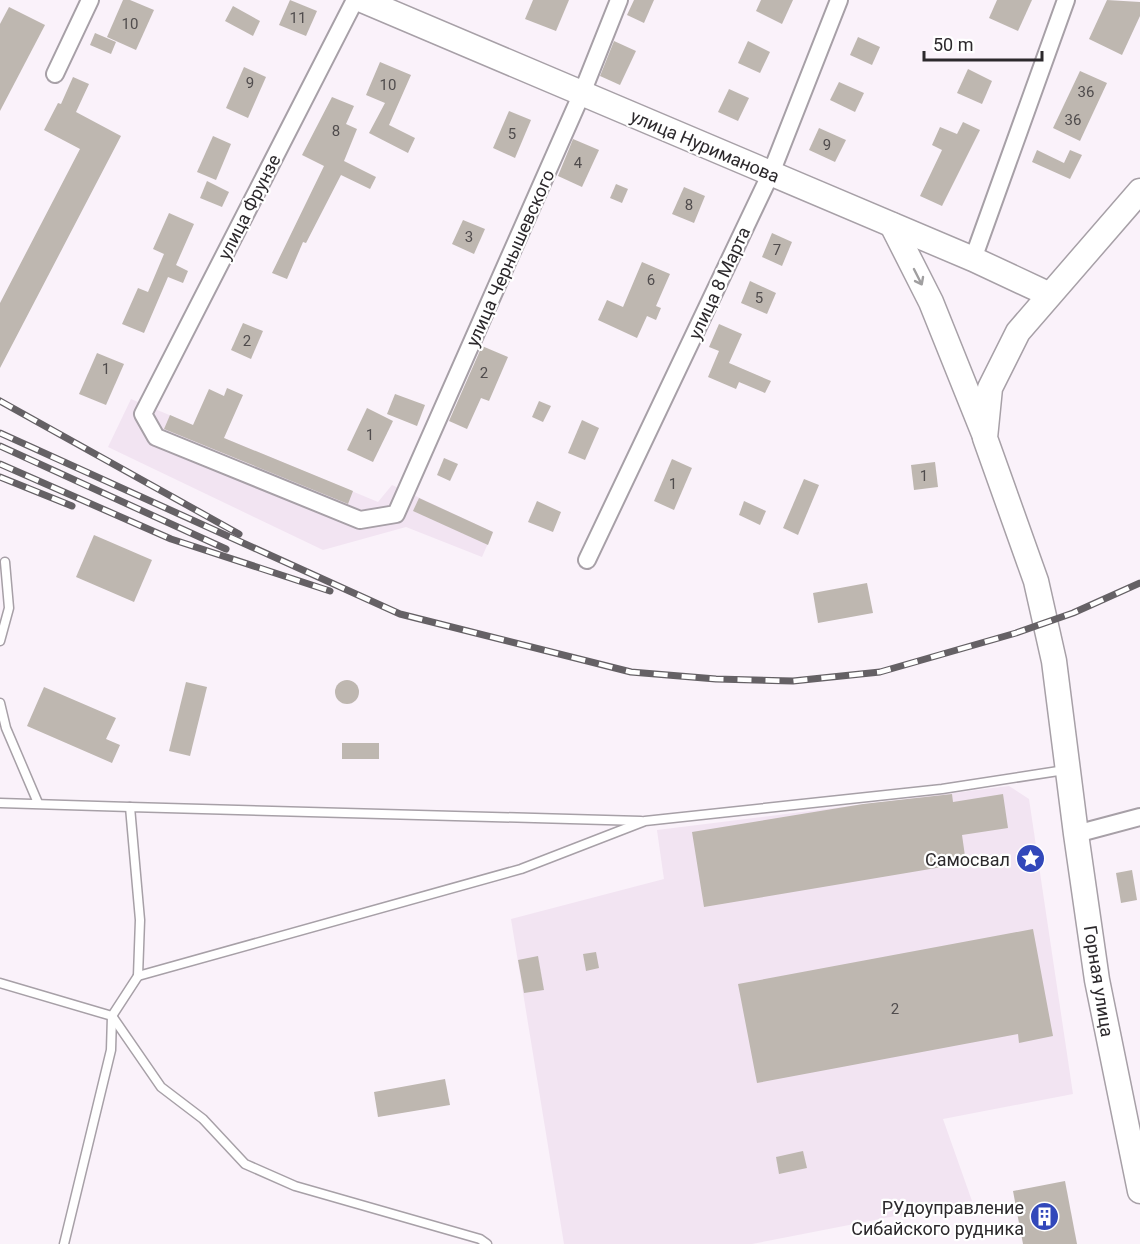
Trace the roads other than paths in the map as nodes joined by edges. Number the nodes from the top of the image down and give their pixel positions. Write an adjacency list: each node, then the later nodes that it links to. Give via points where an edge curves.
1 (90, 0): 7 (street)
2 (355, 0): 15 (street, улица Фрунзе, via 143,414 156,437 360,520)
3 (362, 0): 8 (main road, улица Нуриманова)
4 (619, 0): 8 (street, улица Чернышевского)
5 (839, 0): 9 (street, улица 8 Марта)
6 (1066, 0): 12 (street)
7 (55, 74)
8 (582, 93): 9 (main road, улица Нуриманова); 15 (street, улица Чернышевского)
9 (771, 174): 11 (main road, улица Нуриманова); 16 (street, улица 8 Марта)
10 (1140, 191): 13 (main road)
11 (892, 225): 12 (main road, улица Нуриманова); 14 (main road, Горная улица, one-way to 14, via 931,302)
12 (973, 259): 13 (main road, улица Нуриманова)
13 (1048, 294): 14 (main road, via 1018,332 990,388)
14 (985, 438): 20 (main road, Горная улица, via 1036,581 1054,662)
15 (396, 514)
16 (587, 560)
17 (5, 562): 18 (lane, via 9,608)
18 (0, 641)
19 (0, 703): 22 (lane, via 6,728)
20 (1068, 770): 25 (lane, via 942,789); 26 (main road, Горная улица)
21 (0, 803): 22 (lane)
22 (38, 803): 23 (lane)
23 (130, 807): 25 (lane); 27 (lane, via 140,920)
24 (1140, 817): 26 (street)
25 (645, 821): 27 (lane, via 521,869)
26 (1076, 834): 30 (main road, Горная улица, via 1105,1021)
27 (138, 976): 29 (lane)
28 (0, 983): 29 (lane)
29 (112, 1016): 31 (lane, via 111,1050); 32 (lane, via 161,1087 203,1119 245,1164 295,1186)
30 (1140, 1191)
31 (64, 1244)
32 (488, 1244)

